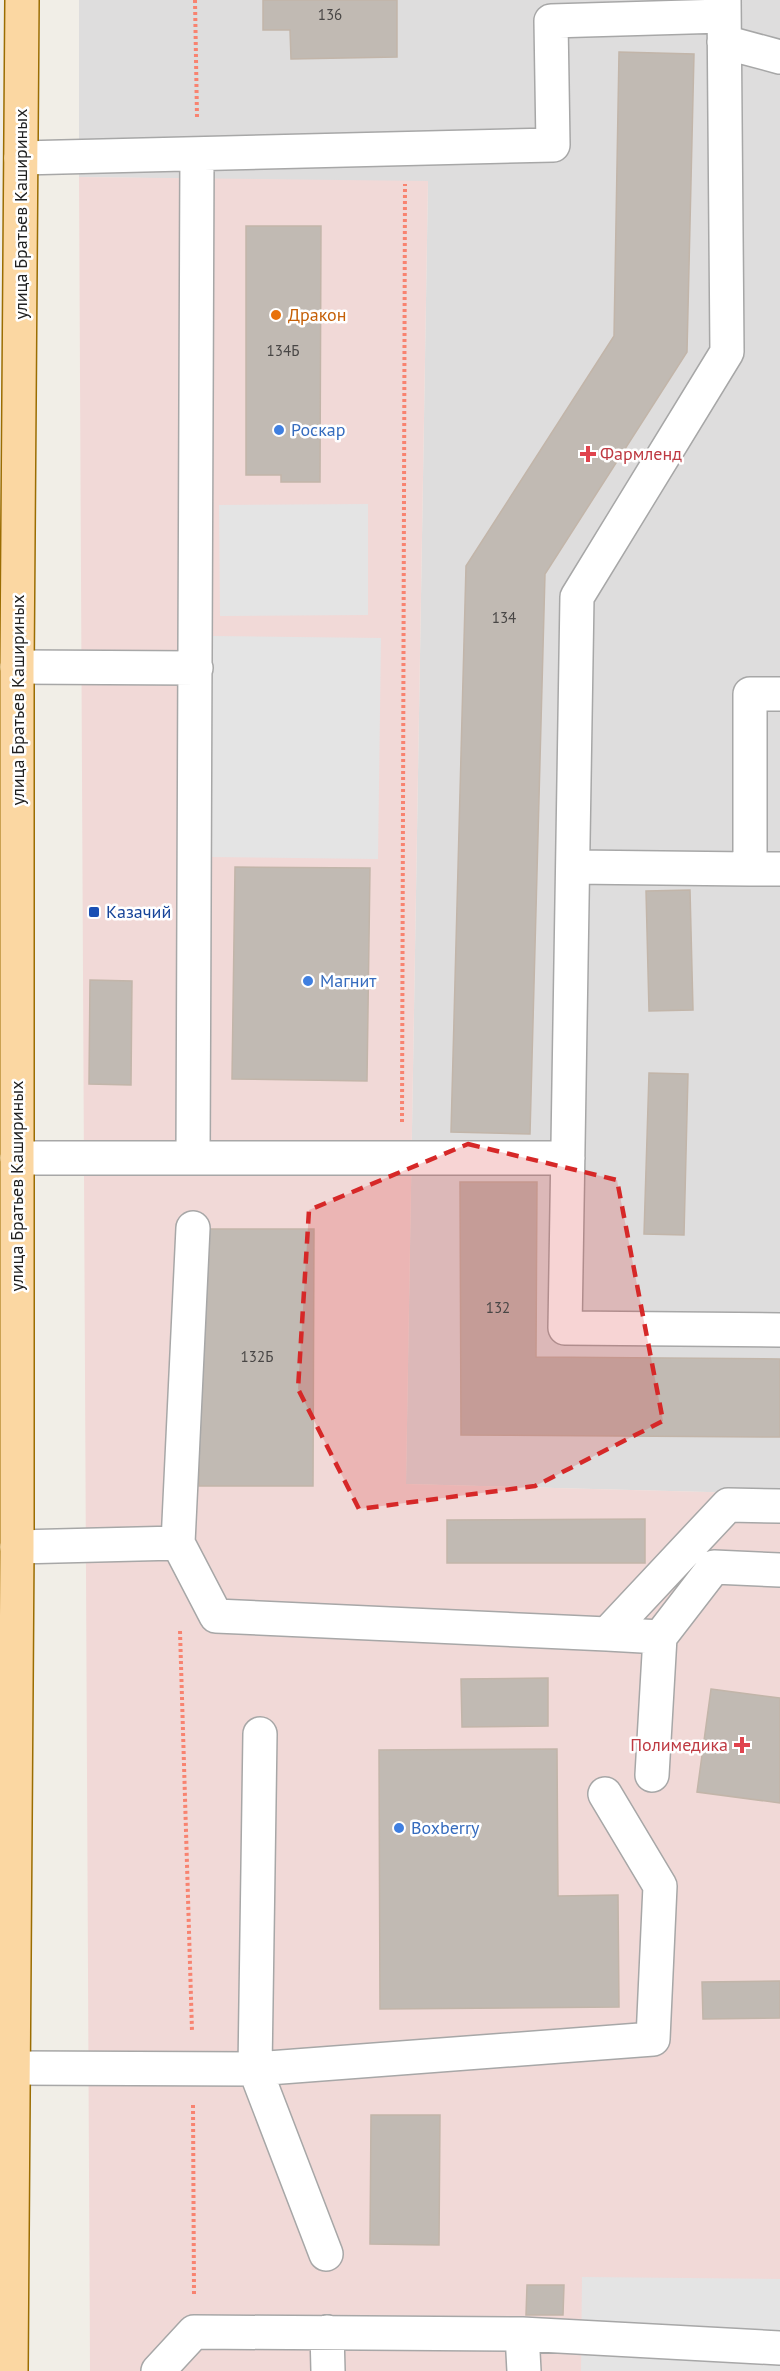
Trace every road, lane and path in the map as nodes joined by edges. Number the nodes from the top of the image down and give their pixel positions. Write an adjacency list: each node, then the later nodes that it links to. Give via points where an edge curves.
1 (22, 0): 8 (main road, улица Братьев Кашириных)
2 (195, 0): 7 (path)
3 (551, 10): 4 (lane); 6 (lane, via 553,146)
4 (724, 20): 5 (lane); 12 (lane, via 727,352 577,597)
5 (780, 57)
6 (405, 149): 7 (lane); 16 (path)
7 (197, 154): 8 (lane); 10 (lane)
8 (21, 158): 9 (main road, улица Братьев Кашириных)
9 (17, 667): 10 (lane); 14 (main road, улица Братьев Кашириных)
10 (196, 668): 15 (lane)
11 (780, 694): 13 (lane, via 750,694)
12 (573, 867): 13 (lane); 17 (lane)
13 (765, 869)
14 (17, 1158): 15 (lane); 22 (main road, улица Братьев Кашириных)
15 (193, 1158): 16 (lane)
16 (402, 1158): 17 (lane)
17 (568, 1158): 19 (lane, via 565,1328)
18 (193, 1228): 21 (lane)
19 (780, 1330)
20 (780, 1506): 25 (lane, via 728,1505)
21 (178, 1543): 22 (lane); 25 (lane, via 216,1616)
22 (17, 1547): 30 (main road, улица Братьев Кашириных)
23 (780, 1570): 26 (lane, via 714,1567)
24 (180, 1626): 31 (path)
25 (607, 1634): 26 (lane)
26 (660, 1637): 28 (lane)
27 (260, 1734): 32 (lane)
28 (652, 1775)
29 (605, 1794): 32 (lane, via 660,1886 653,2039)
30 (13, 2068): 31 (lane); 38 (main road, улица Братьев Кашириных)
31 (193, 2069): 32 (lane); 34 (path)
32 (255, 2069): 33 (lane)
33 (326, 2254)
34 (194, 2332): 35 (lane); 39 (lane)
35 (327, 2332): 36 (lane); 40 (lane)
36 (522, 2334): 37 (lane); 41 (lane)
37 (780, 2348)
38 (11, 2371)
39 (158, 2371)
40 (328, 2371)
41 (524, 2371)

